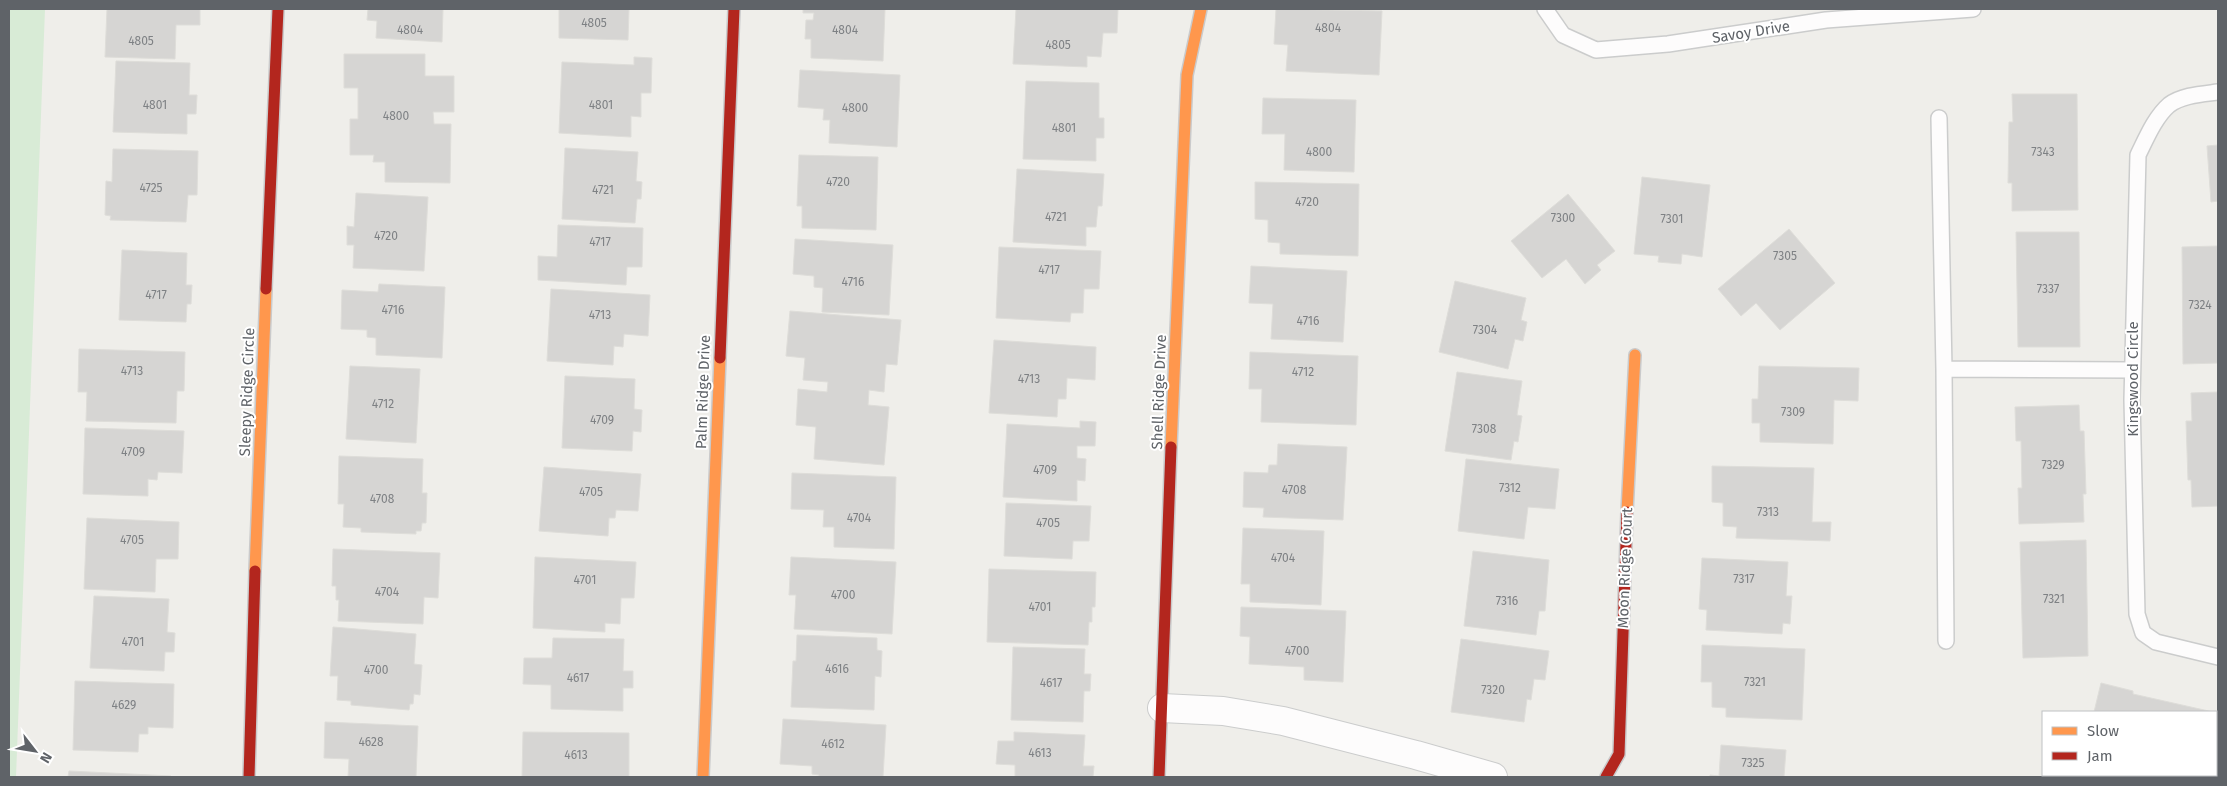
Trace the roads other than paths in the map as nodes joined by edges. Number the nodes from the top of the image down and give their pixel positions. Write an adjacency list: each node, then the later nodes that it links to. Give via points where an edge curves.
1 (278, 9): 15 (street, Sleepy Ridge Circle)
2 (734, 9): 16 (street, Palm Ridge Drive)
3 (1201, 9): 14 (street, Shell Ridge Drive, via 1187,75 1182,160)
4 (1545, 9): 6 (lane, Savoy Drive, via 1563,35 1596,50 1668,44)
5 (1973, 9): 6 (lane, Savoy Drive)
6 (1827, 14)
7 (2218, 92): 11 (lane, Kingswood Circle, via 2196,95 2170,105 2152,128 2138,155)
8 (1939, 118): 10 (lane)
9 (1635, 355): 19 (street, Moon Ridge Court, via 1619,754)
10 (1944, 369): 11 (lane); 12 (lane)
11 (2132, 370): 13 (lane, Kingswood Circle, via 2137,614 2143,633 2156,642)
12 (1946, 641)
13 (2218, 656)
14 (1162, 708): 17 (street, Shell Ridge Drive); 18 (street, via 1223,711 1283,721)
15 (249, 777)
16 (703, 777)
17 (1159, 777)
18 (1493, 777)
19 (1606, 777)

